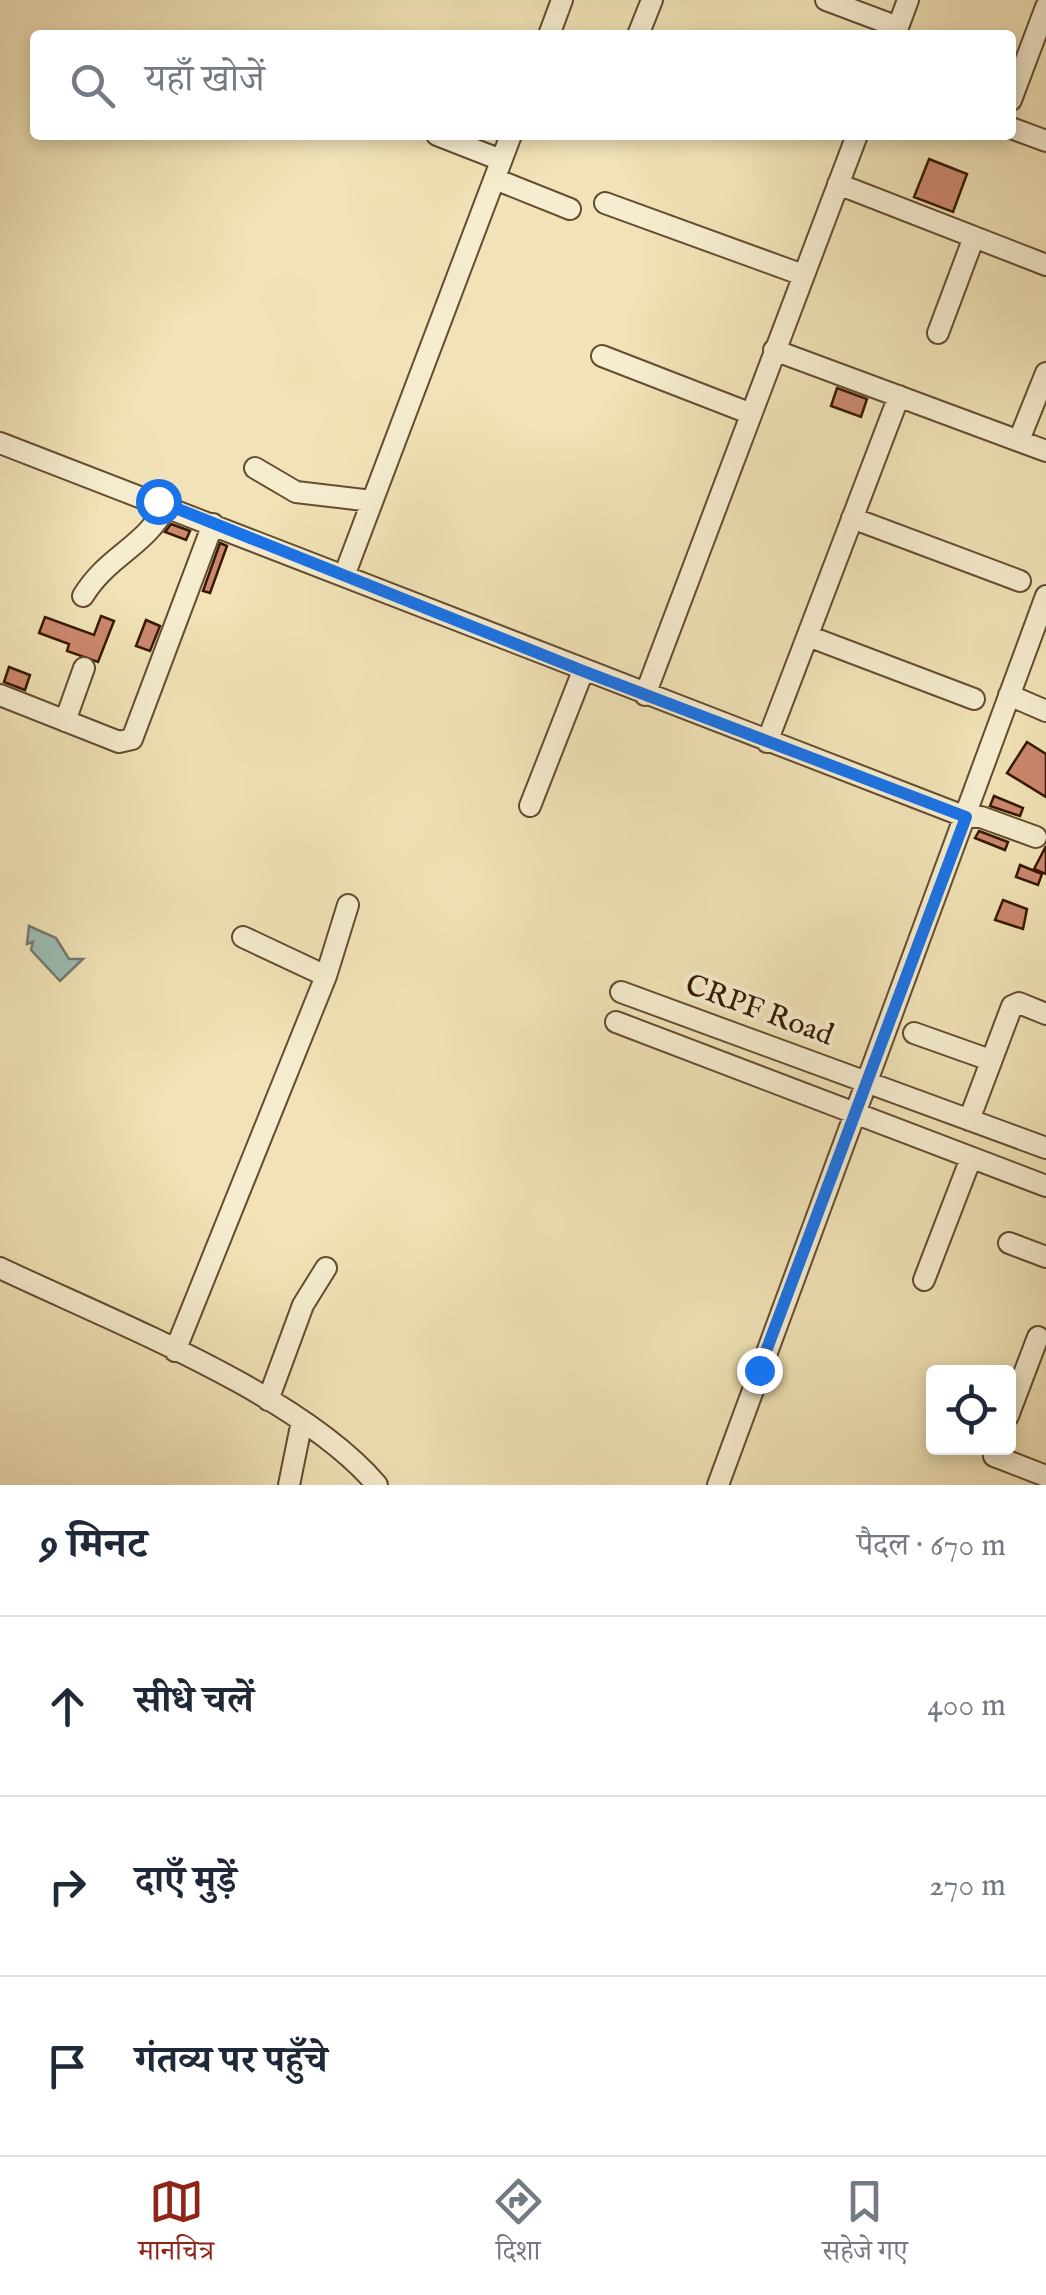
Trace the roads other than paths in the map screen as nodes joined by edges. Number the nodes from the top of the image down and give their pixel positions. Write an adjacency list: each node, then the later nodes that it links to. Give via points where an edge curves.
1 (562, 0): 6 (street)
2 (652, 0): 7 (street)
3 (826, 0): 8 (street)
4 (908, 0): 9 (street)
5 (1046, 7): 10 (street)
6 (550, 30)
7 (640, 30)
8 (894, 30)
9 (896, 30)
10 (1016, 87)
11 (1016, 130): 15 (street)
12 (446, 140): 16 (street)
13 (509, 140): 16 (street)
14 (855, 140): 17 (street)
15 (1046, 142)
16 (498, 170): 19 (street); 33 (street)
17 (838, 184): 20 (street); 22 (street)
18 (605, 203): 22 (street)
19 (570, 208)
20 (974, 237): 21 (street); 23 (street)
21 (1046, 265)
22 (803, 275): 24 (street)
23 (938, 333)
24 (774, 350): 27 (street); 28 (street)
25 (602, 356): 28 (street)
26 (1046, 373): 29 (street)
27 (898, 396): 29 (street); 35 (street)
28 (750, 413): 44 (street)
29 (1019, 440): 31 (street)
30 (0, 443): 34 (street)
31 (1046, 450)
32 (255, 468): 33 (street, via 296,492)
33 (372, 501): 37 (street)
34 (168, 505): 36 (street); 39 (street, via 148,536 114,558)
35 (852, 518): 38 (street); 41 (street)
36 (214, 524): 37 (street); 49 (street, via 132,739 119,742)
37 (344, 576): 43 (street)
38 (1020, 582)
39 (83, 596)
40 (1046, 596): 45 (street)
41 (808, 636): 47 (street); 50 (street)
42 (84, 668): 49 (street)
43 (583, 671): 44 (street); 51 (street)
44 (645, 694): 50 (street)
45 (1009, 695): 48 (street); 52 (street)
46 (0, 696): 49 (street)
47 (974, 699)
48 (1046, 710)
49 (65, 721)
50 (767, 742): 52 (street)
51 (530, 806)
52 (966, 817): 53 (street, via 982,816); 62 (street)
53 (1036, 838)
54 (348, 905): 56 (street)
55 (243, 936): 56 (street)
56 (326, 976): 75 (street)
57 (621, 992): 62 (street, CRPF Road)
58 (1046, 1014): 61 (street, via 1012,1006)
59 (616, 1022): 63 (street)
60 (914, 1033): 61 (street)
61 (990, 1060): 64 (street)
62 (866, 1083): 63 (street); 64 (street, CRPF Road)
63 (856, 1113): 66 (street); 83 (street)
64 (969, 1120): 65 (street, CRPF Road)
65 (1046, 1148)
66 (971, 1158): 67 (street); 72 (street)
67 (1046, 1186)
68 (1009, 1243): 69 (street)
69 (1046, 1257)
70 (0, 1268): 75 (street)
71 (326, 1268): 77 (street, via 303,1305)
72 (924, 1280)
73 (1046, 1316): 74 (street)
74 (1042, 1339): 76 (street)
75 (175, 1351): 77 (street)
76 (1016, 1398)
77 (268, 1400): 78 (street)
78 (302, 1421): 81 (street); 82 (street)
79 (994, 1455): 80 (street)
80 (1046, 1476)
81 (289, 1485)
82 (377, 1485)
83 (718, 1485)

